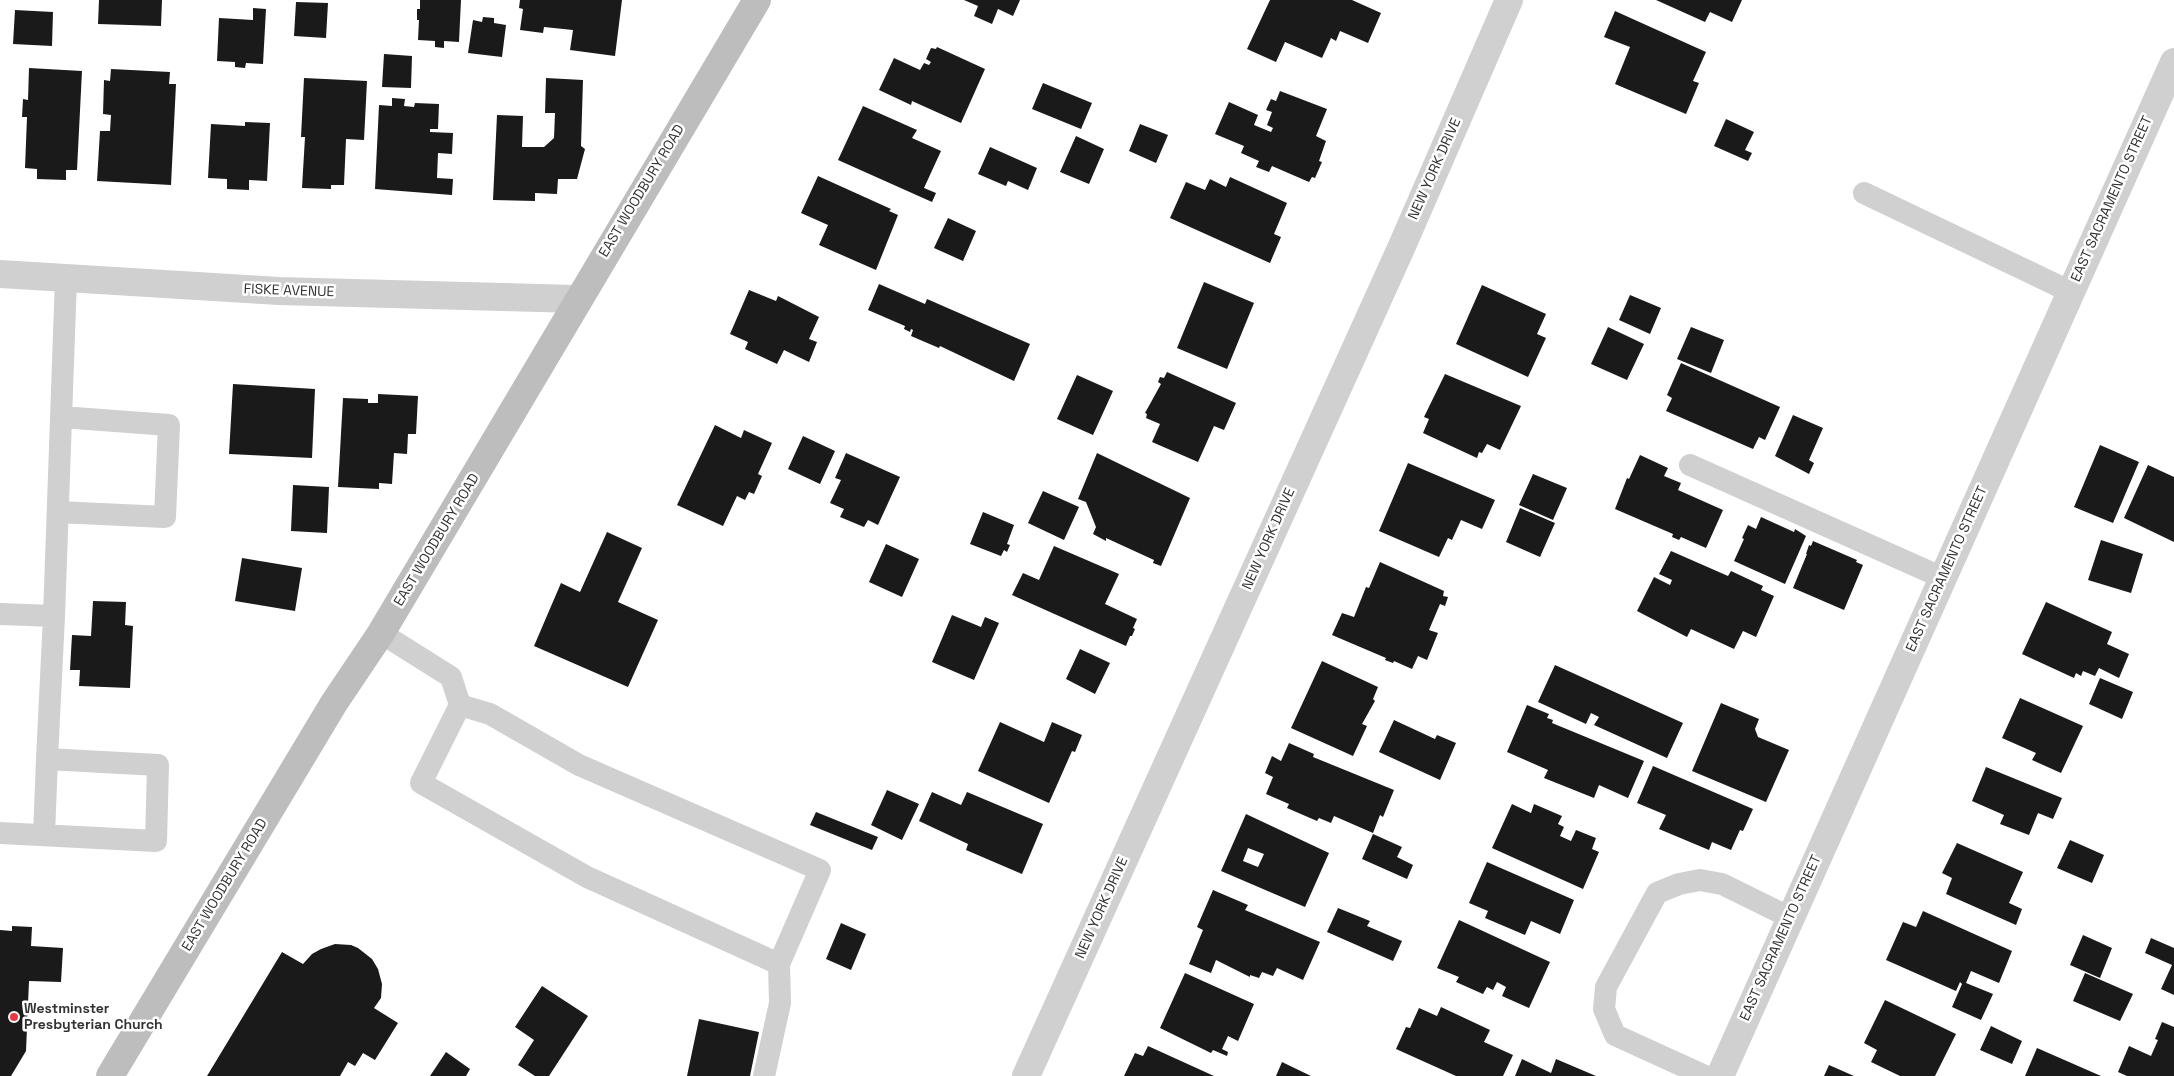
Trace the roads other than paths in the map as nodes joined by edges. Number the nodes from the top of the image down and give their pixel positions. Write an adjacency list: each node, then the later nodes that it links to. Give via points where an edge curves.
1 (756, 0): 8 (main road, EAST WOODBURY ROAD)
2 (1509, 0): 24 (street, NEW YORK DRIVE, via 1402,246)
3 (2174, 62): 7 (street, EAST SACRAMENTO STREET)
4 (1864, 193): 7 (lane)
5 (0, 274): 6 (street, FISKE AVENUE)
6 (66, 278): 8 (street, FISKE AVENUE, via 278,292); 9 (lane)
7 (2071, 292): 12 (street, EAST SACRAMENTO STREET)
8 (578, 299): 15 (main road, EAST WOODBURY ROAD)
9 (61, 417): 11 (lane); 11 (lane, via 169,425 165,517)
10 (1690, 465): 12 (lane)
11 (58, 512): 14 (lane)
12 (1943, 578): 20 (street, EAST SACRAMENTO STREET)
13 (0, 614): 14 (lane)
14 (54, 616): 17 (lane)
15 (381, 633): 16 (lane, via 451,677); 22 (main road, EAST WOODBURY ROAD, via 334,702)
16 (460, 705): 21 (lane, via 421,783 587,877); 21 (lane, via 490,714 579,765 820,870)
17 (47, 759): 19 (lane); 19 (lane, via 158,766 156,840)
18 (0, 833): 19 (lane)
19 (44, 835)
20 (1791, 918): 25 (lane, via 1722,884 1700,880 1679,884 1657,894 1606,987 1604,1009 1615,1034); 26 (street, EAST SACRAMENTO STREET)
21 (779, 964): 23 (lane, via 780,1003)
22 (110, 1076)
23 (764, 1076)
24 (1026, 1076)
25 (1705, 1076)
26 (1720, 1076)

